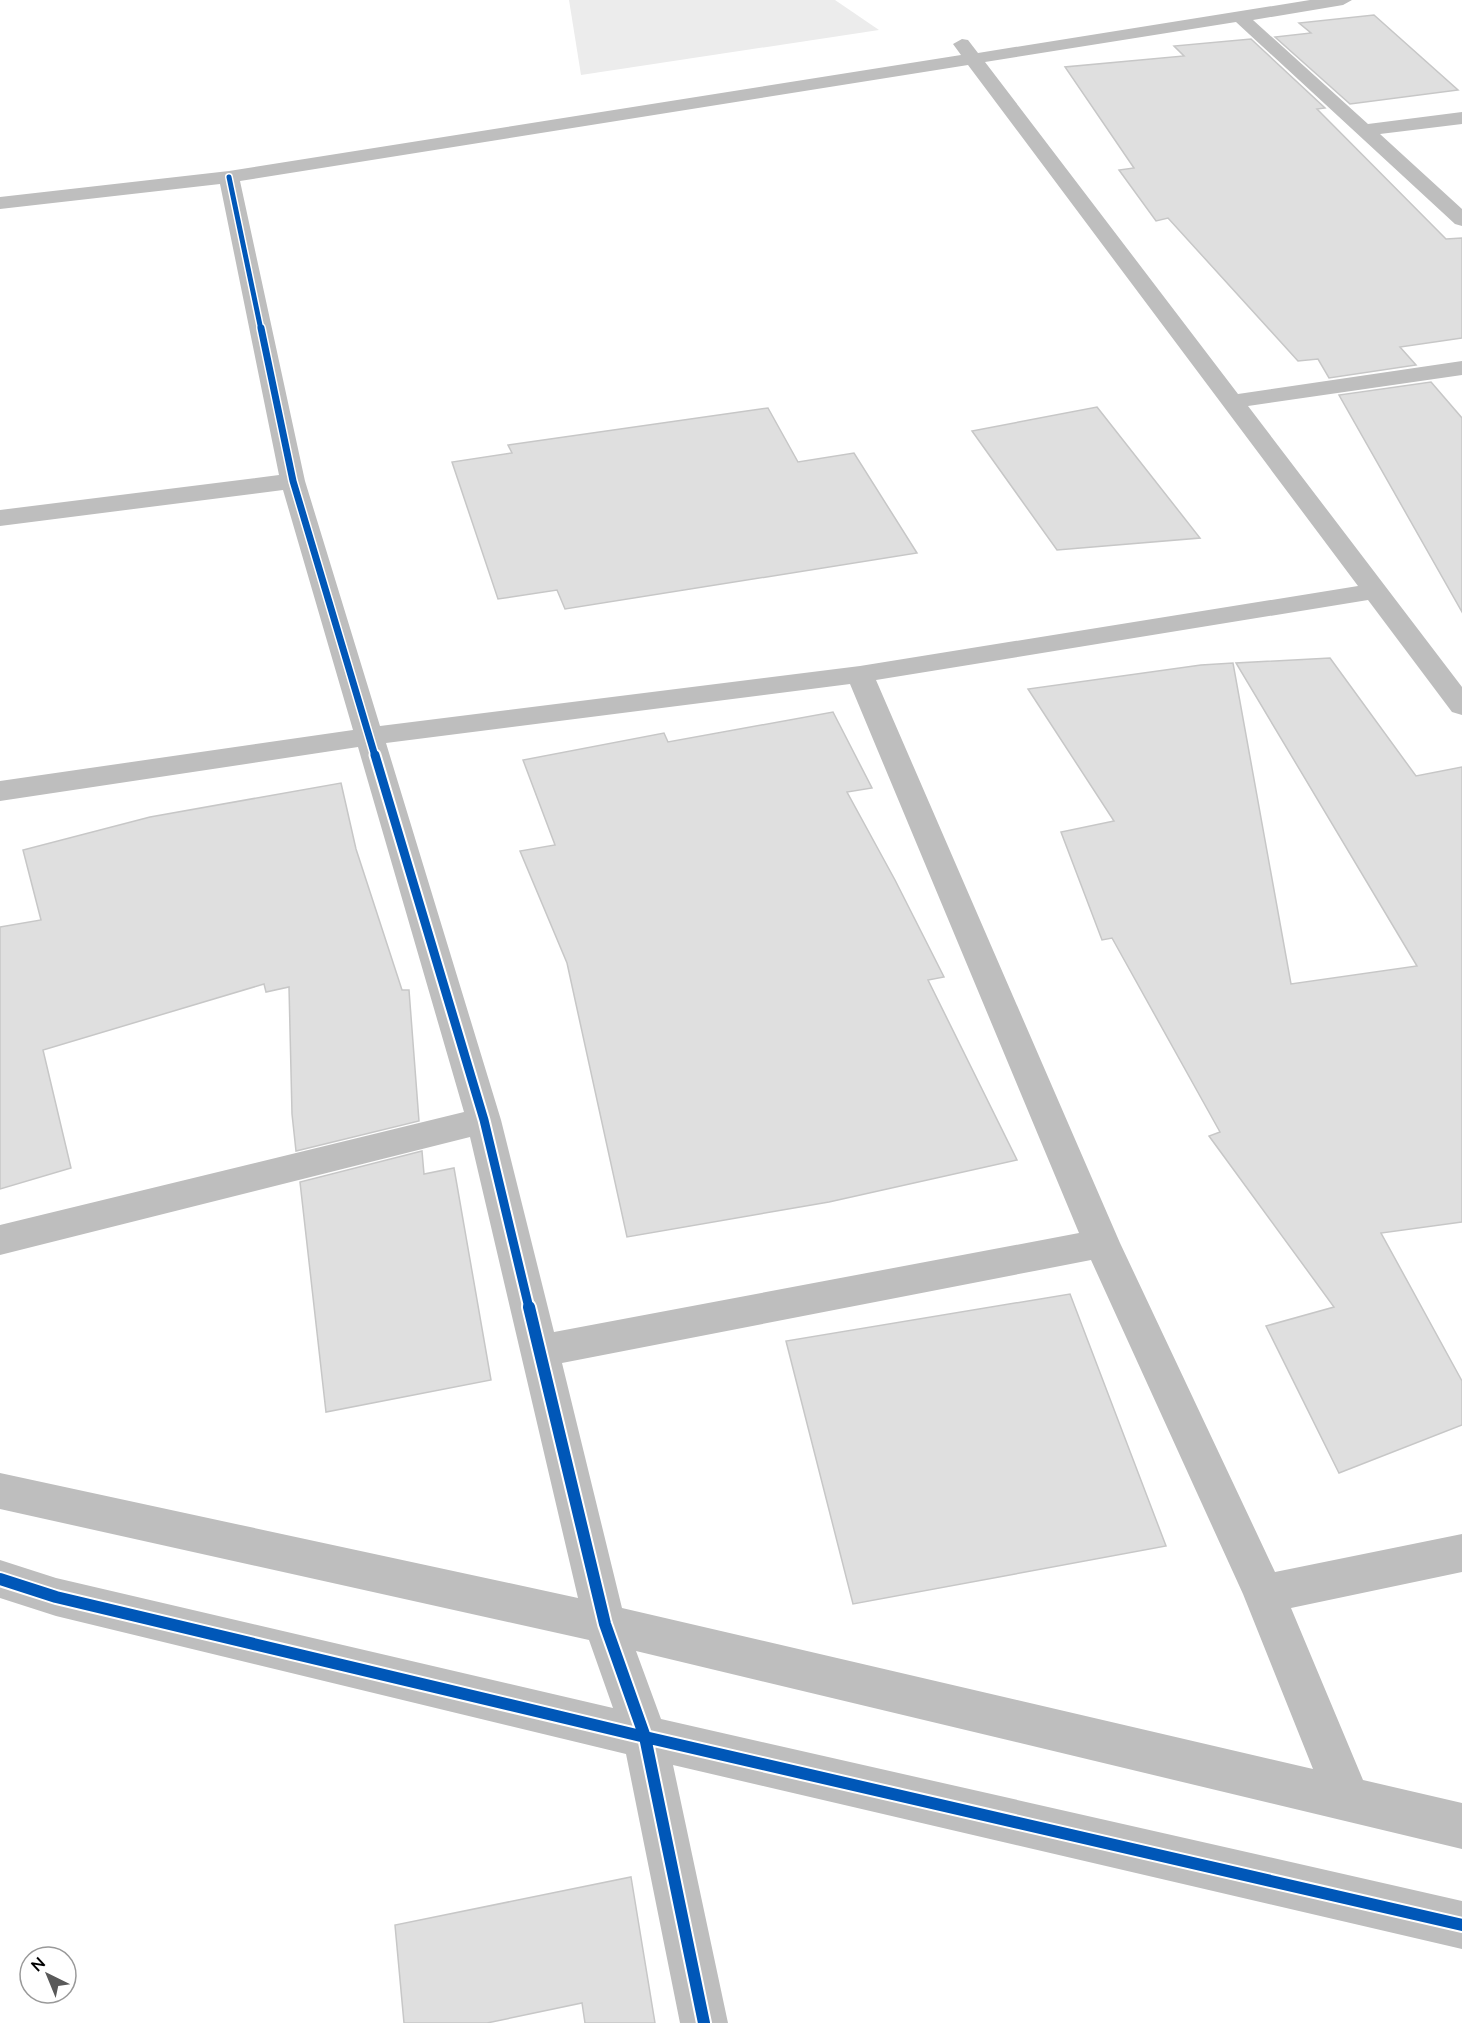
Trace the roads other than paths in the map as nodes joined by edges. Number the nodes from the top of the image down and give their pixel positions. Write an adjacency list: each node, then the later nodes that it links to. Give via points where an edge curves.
1 (1343, 0): 2 (street)
2 (1238, 15): 4 (street); 8 (street)
3 (982, 36): 4 (street, via 952,41)
4 (974, 60): 9 (street); 13 (street)
5 (512, 113): 7 (street)
6 (1462, 118): 8 (street)
7 (419, 128)
8 (1366, 130): 11 (street)
9 (229, 177): 10 (street); 14 (street)
10 (0, 203)
11 (1462, 220)
12 (1462, 368): 13 (street)
13 (1230, 402): 16 (street)
14 (293, 481): 15 (street); 19 (street)
15 (0, 518)
16 (1376, 591): 17 (street); 18 (street)
17 (860, 674): 19 (street); 23 (street)
18 (1462, 706)
19 (370, 736): 20 (street); 21 (street)
20 (0, 791)
21 (484, 1120): 22 (street); 24 (street)
22 (0, 1240)
23 (1102, 1243): 24 (street); 28 (street)
24 (540, 1351): 29 (street)
25 (0, 1491): 29 (street)
26 (1462, 1553): 28 (street)
27 (0, 1579): 30 (street, via 67,1599)
28 (1264, 1593): 31 (street)
29 (606, 1624): 30 (street); 31 (street)
30 (645, 1737): 33 (street); 34 (street)
31 (1349, 1801): 32 (street)
32 (1462, 1826)
33 (1462, 1925)
34 (704, 2023)

